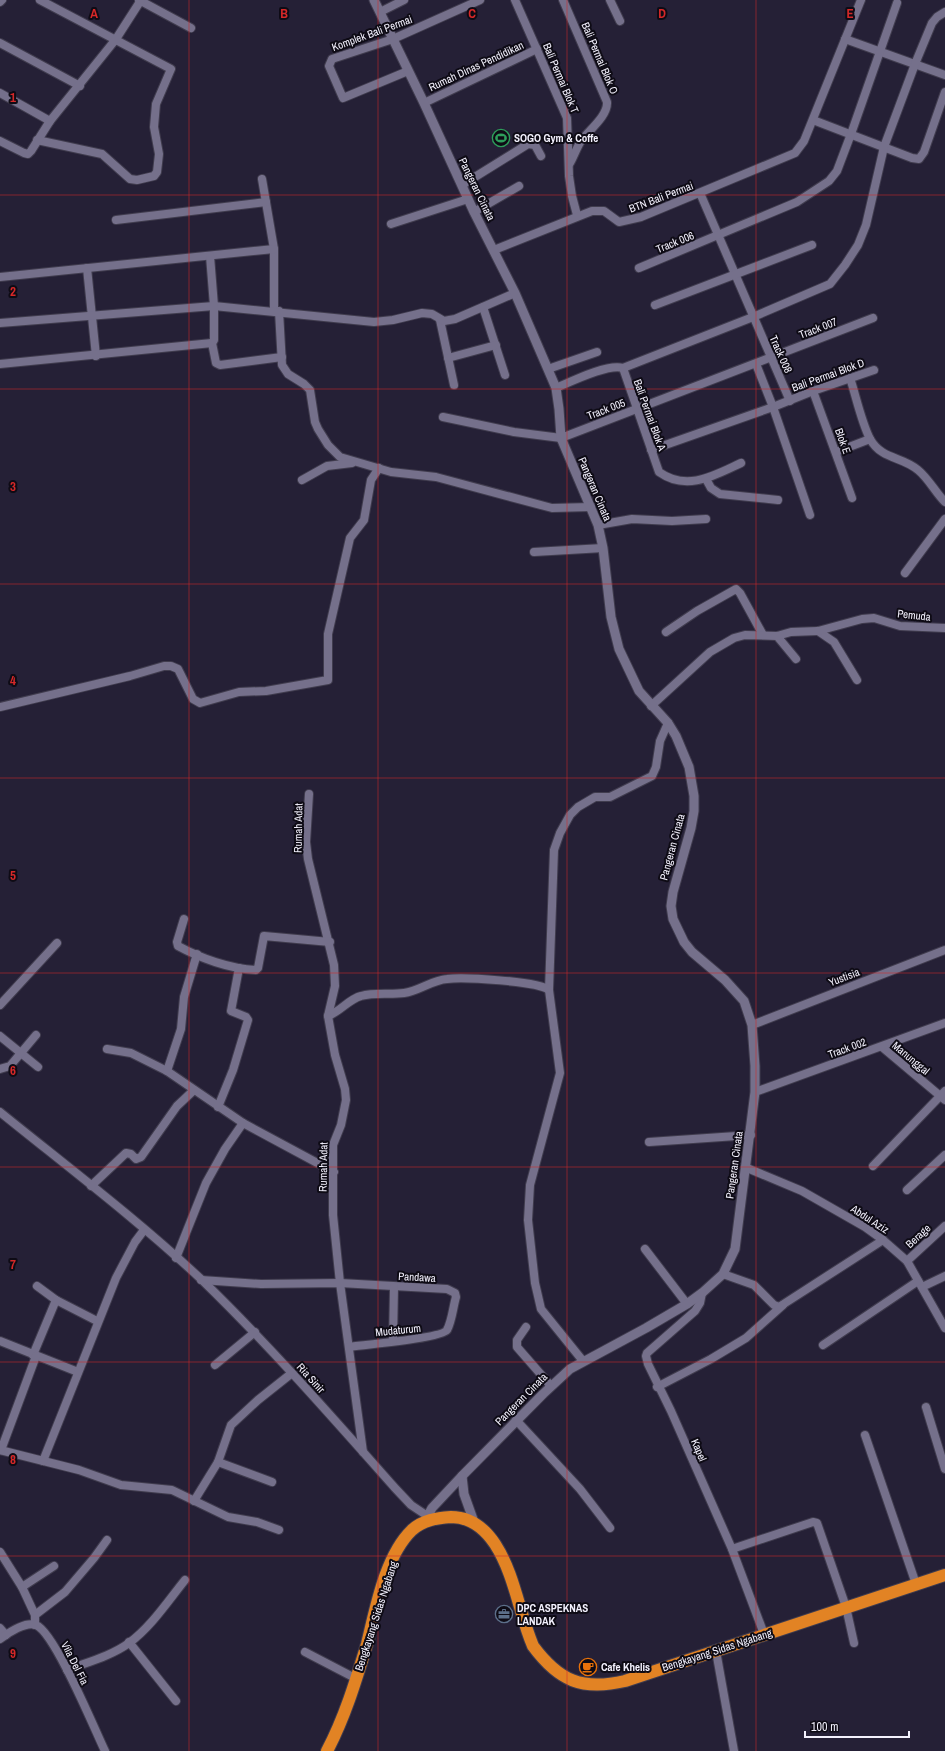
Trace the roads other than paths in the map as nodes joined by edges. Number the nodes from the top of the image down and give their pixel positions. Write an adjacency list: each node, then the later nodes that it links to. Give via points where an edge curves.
1 (40, 0): 15 (street)
2 (140, 0): 14 (street); 15 (street)
3 (374, 0): 11 (street, Pangeran Cinata)
4 (404, 0): 11 (street)
5 (480, 0): 16 (street, Komplek Bali Permai)
6 (515, 0): 19 (street, Bali Permai Blok T)
7 (563, 0): 35 (street, Bali Permai Blok O, via 607,102 607,107 580,142)
8 (610, 0): 13 (street)
9 (860, 0): 17 (street, BTN Bali Permai)
10 (897, 3): 20 (street, Track 006)
11 (380, 12): 16 (street, Pangeran Cinata)
12 (945, 12): 21 (street, via 932,23)
13 (620, 21)
14 (191, 28)
15 (116, 39): 24 (street); 31 (street, via 171,69 159,93 155,111 154,127 159,154 156,175 133,180 126,177 102,154)
16 (392, 39): 22 (street, Pangeran Cinata); 22 (street, Komplek Bali Permai, via 330,61 328,66 341,96 347,97)
17 (846, 39): 20 (street); 28 (street, BTN Bali Permai)
18 (0, 43): 24 (street)
19 (537, 49): 27 (street, Rumah Dinas Pendidikan); 35 (street, Bali Permai Blok T, via 567,118)
20 (880, 52): 21 (street); 30 (street, Track 006)
21 (915, 64): 23 (street); 33 (street)
22 (408, 71): 27 (street, Pangeran Cinata)
23 (945, 75)
24 (80, 86): 29 (street)
25 (945, 92): 33 (street, via 924,152 919,159)
26 (0, 93): 29 (street)
27 (424, 103): 37 (street, Pangeran Cinata)
28 (813, 120): 30 (street); 39 (street, BTN Bali Permai, via 801,148 795,153)
29 (50, 121): 31 (street)
30 (851, 134): 33 (street); 46 (street, Track 006, via 837,170 829,181 797,202)
31 (38, 140): 32 (street, via 28,154)
32 (0, 141)
33 (884, 147): 61 (street, Bali Permai Blok A, via 866,225 846,265 830,284)
34 (542, 156): 37 (street, via 535,146 528,144)
35 (570, 164): 43 (street, Bali Permai Blok T, via 572,196)
36 (262, 179): 41 (street)
37 (462, 185): 40 (street, Pangeran Cinata)
38 (519, 186): 42 (street)
39 (700, 193): 43 (street, BTN Bali Permai, via 628,221 617,221 601,210); 46 (street, Track 008)
40 (468, 199): 42 (street, Pangeran Cinata); 45 (street)
41 (266, 202): 44 (street); 48 (street)
42 (474, 212): 49 (street, Pangeran Cinata)
43 (578, 216): 49 (street, BTN Bali Permai)
44 (116, 220)
45 (391, 224)
46 (720, 236): 52 (street, Track 006); 53 (street, Track 008)
47 (812, 245): 53 (street)
48 (274, 249): 50 (street); 59 (street)
49 (494, 250): 55 (street, Pangeran Cinata)
50 (210, 256): 51 (street); 57 (street)
51 (87, 268): 54 (street); 60 (street)
52 (640, 268)
53 (735, 275): 56 (street); 61 (street, Track 008)
54 (0, 277)
55 (515, 293): 58 (street); 75 (street, Pangeran Cinata)
56 (656, 305)
57 (214, 306): 59 (street); 60 (street); 65 (street)
58 (483, 307): 63 (street, via 455,319); 66 (street)
59 (277, 311): 63 (street, via 374,322 422,313 432,314); 69 (street)
60 (93, 316): 64 (street); 68 (street)
61 (753, 317): 71 (street, Track 008); 74 (street, Bali Permai Blok A)
62 (873, 318): 71 (street, Track 007)
63 (440, 320): 70 (street)
64 (0, 323)
65 (212, 343): 68 (street); 69 (street, via 216,363 220,365)
66 (496, 346): 70 (street); 77 (street)
67 (597, 352): 75 (street)
68 (96, 356): 72 (street)
69 (282, 357): 90 (street, via 284,370 310,390 314,422 328,445 340,458)
70 (448, 358): 79 (street)
71 (771, 358): 73 (street, Track 005); 82 (street, Track 008)
72 (0, 364)
73 (756, 364): 83 (street); 84 (street, Track 005)
74 (623, 368): 80 (street, via 611,368); 84 (street, Bali Permai Blok A)
75 (548, 369): 80 (street, Pangeran Cinata)
76 (874, 370): 78 (street, Bali Permai Blok D)
77 (505, 375)
78 (850, 378): 81 (street, Bali Permai Blok D); 87 (street)
79 (454, 385)
80 (556, 388): 86 (street, Pangeran Cinata)
81 (813, 391): 82 (street, Bali Permai Blok D); 89 (street, Blok E)
82 (790, 401): 83 (street)
83 (773, 407): 88 (street); 99 (street)
84 (636, 410): 86 (street, Track 005); 88 (street, Bali Permai Blok A)
85 (444, 416): 86 (street, Track 005, via 514,432)
86 (561, 438): 98 (street, Pangeran Cinata)
87 (870, 439): 89 (street); 97 (street, via 887,456 910,464 918,470)
88 (651, 450): 93 (street, Bali Permai Blok A, via 659,472 665,476 690,482)
89 (836, 452): 95 (street, Blok E)
90 (354, 462): 92 (street); 94 (street, via 327,466)
91 (741, 463): 93 (street, Bali Permai Blok A)
92 (380, 468): 98 (street, via 391,472 436,477 552,508); 114 (street, via 371,480 364,520 350,538 330,626 329,678 325,682 266,691 239,692 200,703 193,699 178,669 168,665)
93 (706, 479): 96 (street, via 711,488 720,494)
94 (302, 480)
95 (852, 498)
96 (778, 500)
97 (945, 502)
98 (591, 506): 102 (street, Pangeran Cinata)
99 (810, 515)
100 (706, 519): 102 (street, via 639,519)
101 (945, 519): 105 (street)
102 (598, 525): 103 (street, Pangeran Cinata)
103 (603, 548): 104 (street); 113 (street, Pangeran Cinata, via 611,617 619,649 639,691)
104 (534, 552)
105 (905, 573)
106 (945, 628): 107 (street, Pemuda, via 900,626 881,619 862,619)
107 (818, 631): 110 (street, via 791,632); 112 (street, via 834,642)
108 (666, 632): 109 (street, via 736,589)
109 (763, 635): 110 (street); 113 (street, via 745,635 722,644)
110 (777, 636): 111 (street)
111 (796, 659)
112 (857, 680)
113 (651, 706): 115 (street, Pangeran Cinata)
114 (0, 707)
115 (668, 723): 123 (street, via 660,741 652,776 610,798 590,799 574,810 560,833 554,850); 127 (street, Pangeran Cinata, via 682,746 694,796 691,828 673,892 673,919 692,952 725,980 744,1001)
116 (309, 794): 118 (street, Rumah Adat, via 306,842 308,859)
117 (184, 918): 121 (street, via 177,944)
118 (330, 942): 122 (street, via 264,936 258,968); 125 (street, Rumah Adat, via 335,980)
119 (57, 943): 124 (street)
120 (945, 950): 127 (street, Yustisia)
121 (197, 954): 122 (street); 135 (street, via 184,997 181,1029)
122 (238, 968): 139 (street, via 231,1011 248,1020 233,1070)
123 (549, 990): 125 (street, via 520,983 448,978 404,993 362,995); 177 (street, via 560,1074 530,1184 528,1214 535,1283 542,1309)
124 (0, 1005)
125 (328, 1016): 147 (street, Rumah Adat, via 346,1100 341,1125 333,1145)
126 (945, 1023): 130 (street, Track 002)
127 (752, 1024): 137 (street, Pangeran Cinata)
128 (36, 1035): 132 (street)
129 (0, 1036): 132 (street)
130 (882, 1047): 137 (street, Track 002); 138 (street, Manunggal)
131 (107, 1049): 135 (street, via 132,1053)
132 (22, 1053): 133 (street); 134 (street, via 10,1066)
133 (38, 1067)
134 (0, 1069)
135 (167, 1071): 136 (street)
136 (194, 1090): 139 (street); 148 (street, via 177,1106 141,1157 136,1159 130,1153 126,1153)
137 (755, 1092): 142 (street, Pangeran Cinata)
138 (943, 1096): 145 (street)
139 (218, 1107): 141 (street)
140 (0, 1112): 148 (street, Ria Sinir)
141 (244, 1123): 147 (street); 154 (street, via 225,1149 206,1183)
142 (751, 1135): 143 (street); 146 (street, Pangeran Cinata)
143 (649, 1142)
144 (945, 1155): 149 (street)
145 (873, 1166)
146 (747, 1168): 152 (street, Abdul Aziz, via 802,1191 865,1226); 156 (street, Pangeran Cinata, via 735,1250)
147 (334, 1172): 159 (street, Rumah Adat, via 333,1215)
148 (91, 1186): 151 (street, Ria Sinir)
149 (907, 1190)
150 (945, 1226): 155 (street, Berage)
151 (144, 1230): 154 (street, Ria Sinir); 167 (street, via 116,1278)
152 (883, 1240): 155 (street, Abdul Aziz); 166 (street)
153 (645, 1249): 165 (street)
154 (176, 1258): 158 (street, Ria Sinir)
155 (907, 1261): 160 (street, Abdul Aziz)
156 (723, 1274): 163 (street, Pangeran Cinata); 166 (street, via 754,1285 774,1305)
157 (945, 1276): 160 (street)
158 (201, 1280): 159 (street, Pandawa, via 261,1284); 171 (street, Ria Sinir)
159 (340, 1283): 162 (street, Pandawa); 175 (street, Rumah Adat)
160 (920, 1284): 169 (street, Abdul Aziz); 174 (street)
161 (37, 1286): 164 (street)
162 (394, 1287): 170 (street, Pandawa, via 447,1289 454,1292 456,1297); 172 (street)
163 (702, 1293): 165 (street, Pangeran Cinata); 182 (street, Kapel, via 695,1311 646,1356)
164 (56, 1300): 167 (street); 176 (street)
165 (687, 1304): 177 (street, Pangeran Cinata, via 641,1332)
166 (782, 1305): 182 (street, via 746,1338)
167 (97, 1321): 179 (street)
168 (526, 1327): 181 (street, via 517,1340 517,1347)
169 (945, 1328)
170 (447, 1329): 172 (street, Mudaturum, via 430,1337)
171 (255, 1332): 178 (street); 180 (street, Ria Sinir)
172 (393, 1340): 175 (street, Mudaturum)
173 (0, 1341): 176 (street)
174 (823, 1345)
175 (349, 1347): 187 (street, Rumah Adat)
176 (34, 1356): 179 (street); 186 (street)
177 (583, 1361): 181 (street, Pangeran Cinata)
178 (215, 1365)
179 (78, 1372): 188 (street)
180 (292, 1373): 187 (street, Ria Sinir); 189 (street, via 236,1419 228,1430)
181 (551, 1386): 184 (street, Pangeran Cinata)
182 (657, 1387): 199 (street, Kapel, via 671,1411)
183 (926, 1407): 190 (street)
184 (516, 1420): 191 (street, Pangeran Cinata); 196 (street, via 580,1489)
185 (865, 1435): 204 (street)
186 (0, 1450): 188 (street)
187 (363, 1452): 194 (street, Ria Sinir)
188 (43, 1461): 193 (street, via 121,1485 172,1490)
189 (218, 1462): 192 (street); 193 (street)
190 (945, 1469)
191 (462, 1476): 194 (street, Pangeran Cinata); 195 (street, via 464,1494)
192 (272, 1482)
193 (194, 1502): 197 (street, via 228,1518 252,1521)
194 (426, 1518): 195 (highway, Bengkayang Sidas Ngabang, via 454,1517); 217 (highway, Bengkayang Sidas Ngabang, via 406,1537 391,1564)
195 (474, 1522): 214 (highway, Bengkayang Sidas Ngabang, via 488,1535 503,1557 533,1646 548,1663 569,1680 590,1685 615,1684)
196 (610, 1528)
197 (278, 1530)
198 (108, 1540): 207 (street, via 65,1592)
199 (732, 1549): 206 (street, via 815,1522); 210 (street, Kapel)
200 (0, 1552): 205 (street)
201 (54, 1566): 205 (street)
202 (945, 1575): 204 (highway, Bengkayang Sidas Ngabang)
203 (185, 1580): 212 (street)
204 (916, 1584): 206 (highway, Bengkayang Sidas Ngabang)
205 (22, 1586): 207 (street)
206 (846, 1607): 210 (highway, Bengkayang Sidas Ngabang); 213 (street)
207 (35, 1615): 208 (street)
208 (35, 1625): 211 (street, via 25,1626); 216 (street, Vila Del Fia, via 48,1636)
209 (0, 1628): 211 (street)
210 (764, 1634): 214 (highway, Bengkayang Sidas Ngabang)
211 (3, 1637)
212 (130, 1642): 216 (street, via 109,1654); 218 (street)
213 (854, 1643)
214 (716, 1651): 221 (street)
215 (305, 1652): 217 (street)
216 (67, 1670): 219 (street, Vila Del Fia)
217 (355, 1678): 220 (highway, Bengkayang Sidas Ngabang, via 345,1712)
218 (176, 1701)
219 (105, 1751)
220 (327, 1751)
221 (734, 1751)

